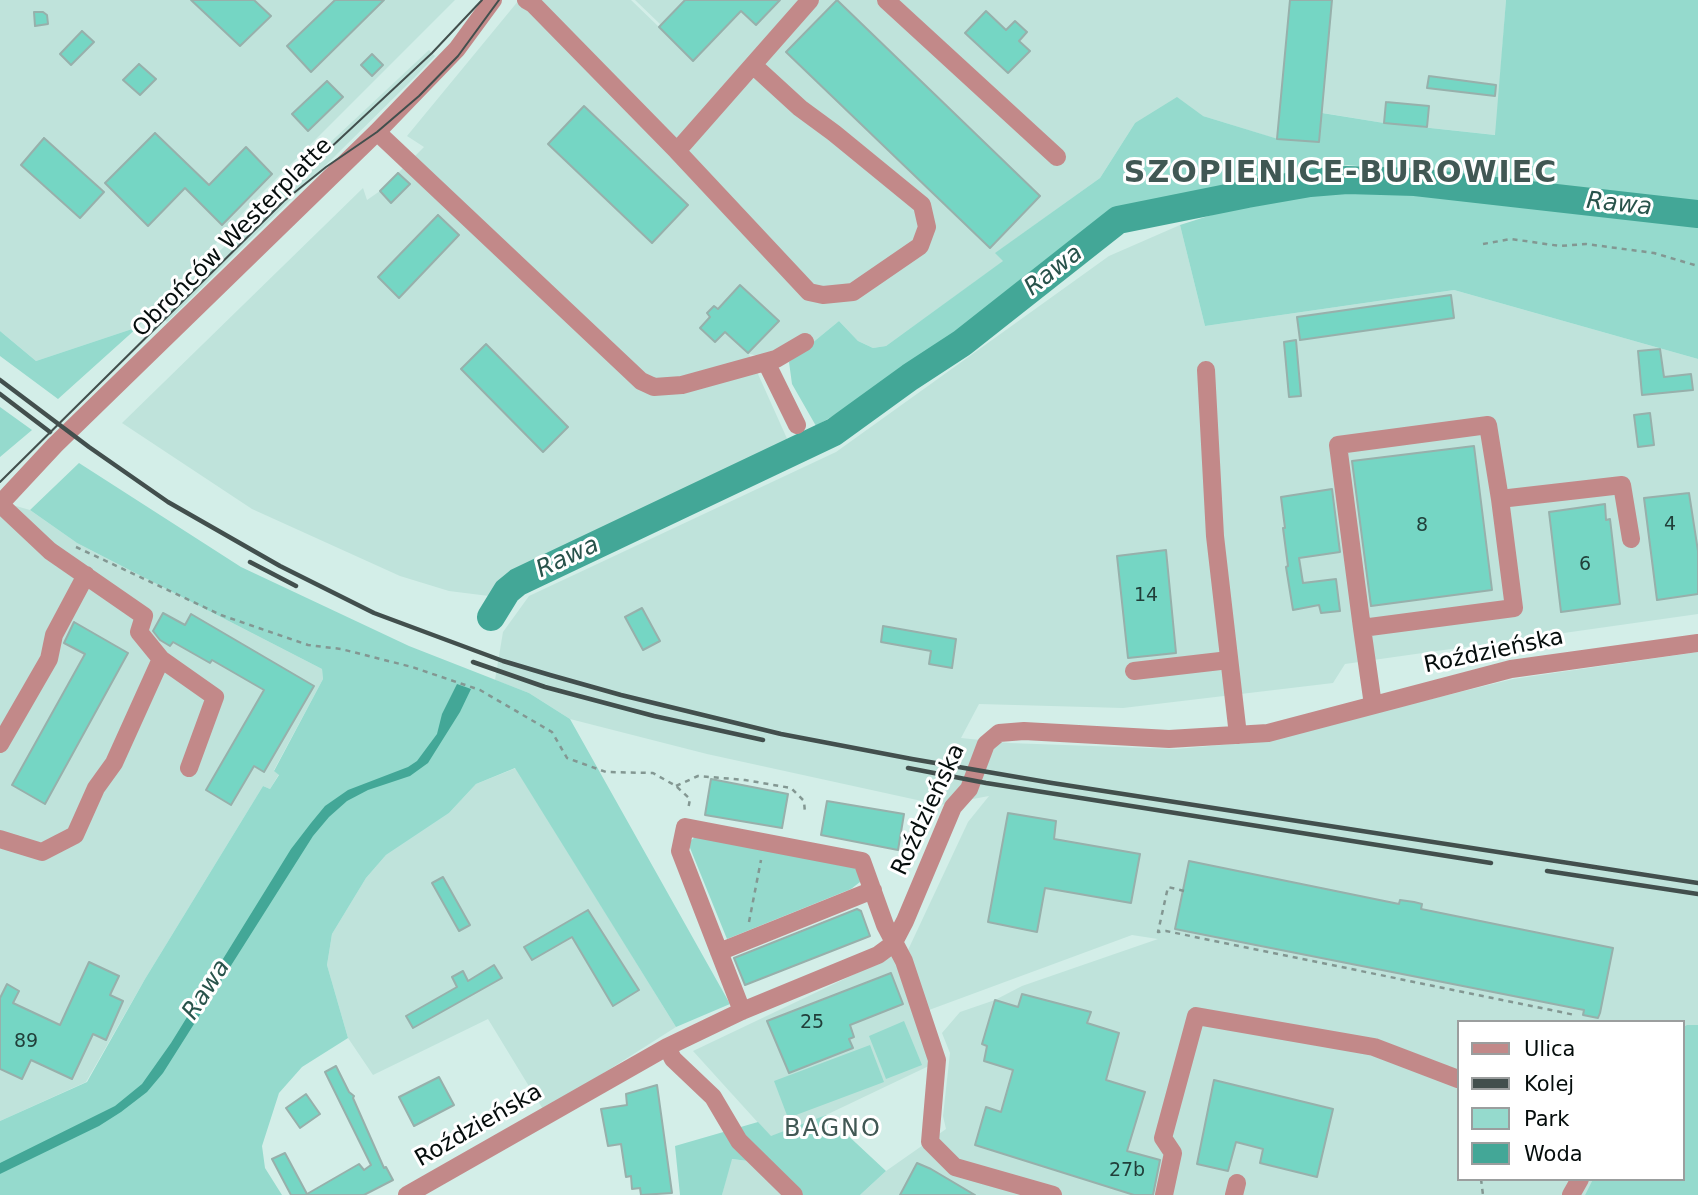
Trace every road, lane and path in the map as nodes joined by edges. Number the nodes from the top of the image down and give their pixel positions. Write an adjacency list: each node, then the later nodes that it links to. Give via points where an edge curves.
1 (493, 0): 6 (street, Obrońców Westerplatte, via 457,48)
2 (526, 0): 7 (street)
3 (810, 0): 5 (street)
4 (886, 0): 8 (street)
5 (753, 65): 7 (street); 7 (street, via 922,205 927,227 920,246 853,292 809,292)
6 (377, 132): 12 (street, via 641,382 654,387 682,385); 16 (street, Obrońców Westerplatte)
7 (677, 151)
8 (1057, 157)
9 (1483, 244): 10 (path, via 1511,239 1560,246 1586,244 1654,253)
10 (1698, 266)
11 (806, 342): 12 (street)
12 (766, 362): 14 (street)
13 (1206, 370): 23 (street, via 1215,536)
14 (797, 425)
15 (1500, 499): 17 (street, via 1622,485); 20 (street, via 1514,608); 20 (street, via 1488,425 1338,445)
16 (0, 504): 19 (street, via 50,551)
17 (1631, 539)
18 (73, 546): 29 (path, via 221,615 308,645 412,667 480,690 552,732 567,758 606,772 653,773)
19 (86, 575): 22 (street, via 144,616 139,632); 27 (street, via 54,635 49,659)
20 (1362, 628): 25 (street)
21 (1698, 643): 25 (street, Roździeńska, via 1511,669)
22 (160, 659): 28 (street, via 215,697); 32 (street, via 75,835 42,852)
23 (1229, 660): 24 (street); 26 (street)
24 (1134, 671)
25 (1373, 705): 26 (street, Roździeńska, via 1268,733)
26 (1238, 734): 37 (street, Roździeńska, via 1169,739 999,733 986,744 969,789 953,807)
27 (0, 744)
28 (189, 768)
29 (676, 786): 30 (path, via 698,776 791,788 804,801); 31 (path, via 690,799)
30 (804, 813)
31 (685, 827): 34 (street, via 862,861); 38 (street, via 680,851)
32 (0, 839)
33 (763, 850): 36 (path)
34 (873, 890): 37 (street); 38 (street)
35 (1184, 891): 40 (path, via 1168,887 1158,932)
36 (746, 933)
37 (893, 944): 39 (street, Roździeńska, via 878,955); 45 (street, via 904,961 937,1060 930,1142 955,1167)
38 (719, 952): 39 (street)
39 (742, 1012): 41 (street, Roździeńska)
40 (1575, 1015)
41 (667, 1047): 43 (street, Roździeńska); 44 (street, via 673,1059 713,1097 739,1141)
42 (1456, 1078): 46 (street, via 1374,1047 1196,1016 1163,1138 1173,1153)
43 (407, 1195)
44 (793, 1195)
45 (1053, 1195)
46 (1164, 1195)

